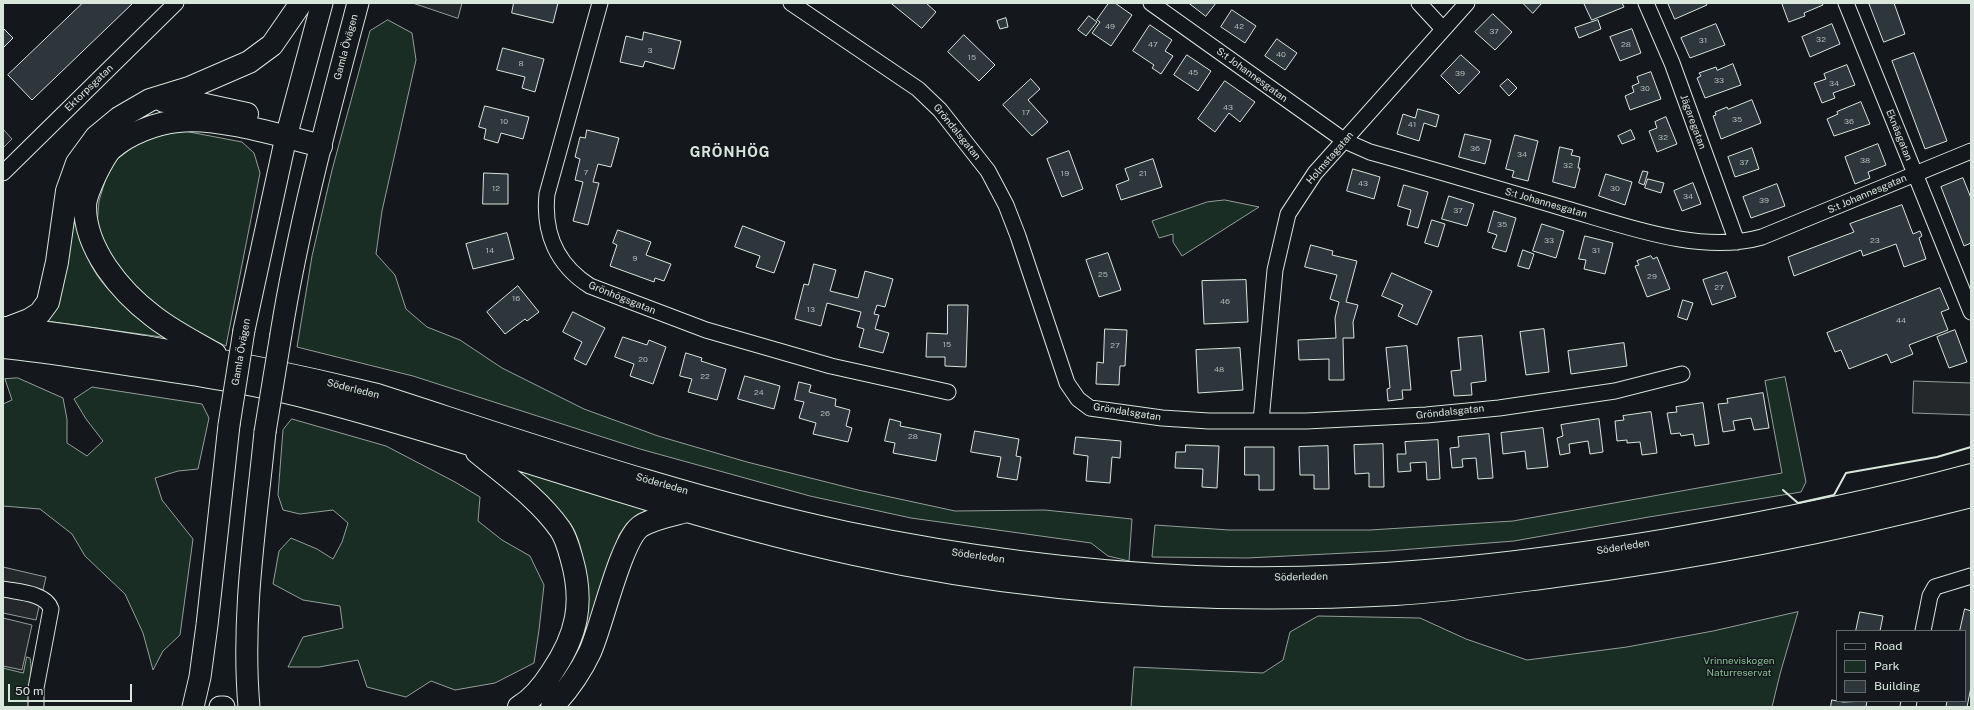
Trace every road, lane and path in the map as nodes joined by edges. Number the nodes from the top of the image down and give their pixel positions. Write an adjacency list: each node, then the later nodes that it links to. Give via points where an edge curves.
1 (176, 3): 18 (street, Ektorpsgatan)
2 (301, 3): 13 (highway, via 272,45 248,62 189,88)
3 (322, 3): 14 (main road, Gamla Övägen)
4 (358, 3): 15 (main road, Gamla Övägen)
5 (600, 3): 25 (street, Grönhögsgatan, via 547,194 545,211 548,231 555,248 575,277 590,286 706,330 831,366)
6 (791, 3): 26 (street, Gröndalsgatan, via 918,89 940,110 988,171 1006,205 1018,236 1067,383 1078,399 1090,408 1162,418)
7 (1151, 3): 16 (street, S:t Johannesgatan)
8 (1418, 3): 12 (street)
9 (1467, 3): 12 (street, Holmstagatan)
10 (1646, 3): 20 (street, Jägaregatan, via 1672,63)
11 (1846, 3): 19 (street, Eknäsgatan)
12 (1443, 29): 16 (street, Holmstagatan)
13 (150, 100): 14 (highway, via 187,101); 22 (highway, via 119,118 96,137 77,163 67,191 57,262 48,302 40,313)
14 (288, 131): 15 (highway); 23 (highway, via 201,121 178,121 154,126 130,136 111,149 98,169 84,205 94,247 129,295 179,334); 35 (main road, Gamla Övägen, bridge, via 244,330 229,425 206,633)
15 (322, 139): 38 (main road, Gamla Övägen, bridge, via 288,288 266,432 247,614 246,670)
16 (1345, 141): 20 (street, S:t Johannesgatan, via 1370,152 1664,236 1690,242); 26 (street, Holmstagatan, via 1315,173 1288,214 1274,270)
17 (1971, 152): 19 (street, S:t Johannesgatan)
18 (3, 173)
19 (1915, 174): 20 (street, S:t Johannesgatan, via 1762,237); 21 (street, Eknäsgatan)
20 (1737, 242)
21 (1971, 312)
22 (4, 335): 23 (highway, Söderleden, via 96,339); 27 (highway, Söderleden, via 316,399)
23 (228, 361): 28 (highway, Söderleden, via 377,395 655,483 761,513 848,533 956,553 1064,568 1186,576 1312,578 1389,574 1602,551 1802,515)
24 (1682, 374): 26 (street, Gröndalsgatan, via 1615,392 1499,408 1353,420)
25 (948, 392)
26 (1261, 421)
27 (468, 445): 30 (highway, Söderleden); 39 (highway, via 527,493 560,529 568,545 578,586 574,631 565,654 529,702)
28 (1971, 475)
29 (1971, 496): 30 (highway, Söderleden, via 1909,512 1745,546 1605,570 1396,594 1267,597 1068,588 957,573 855,555 759,532)
30 (688, 511): 40 (highway, via 640,526 633,534 625,547 590,652 579,674)
31 (1971, 576): 33 (street, via 1934,587)
32 (3, 589): 34 (street, via 41,598 49,603 51,609 36,688)
33 (1923, 630)
34 (36, 707)
35 (193, 707)
36 (220, 707): 37 (main road)
37 (224, 707)
38 (250, 707)
39 (519, 707)
40 (552, 707)

